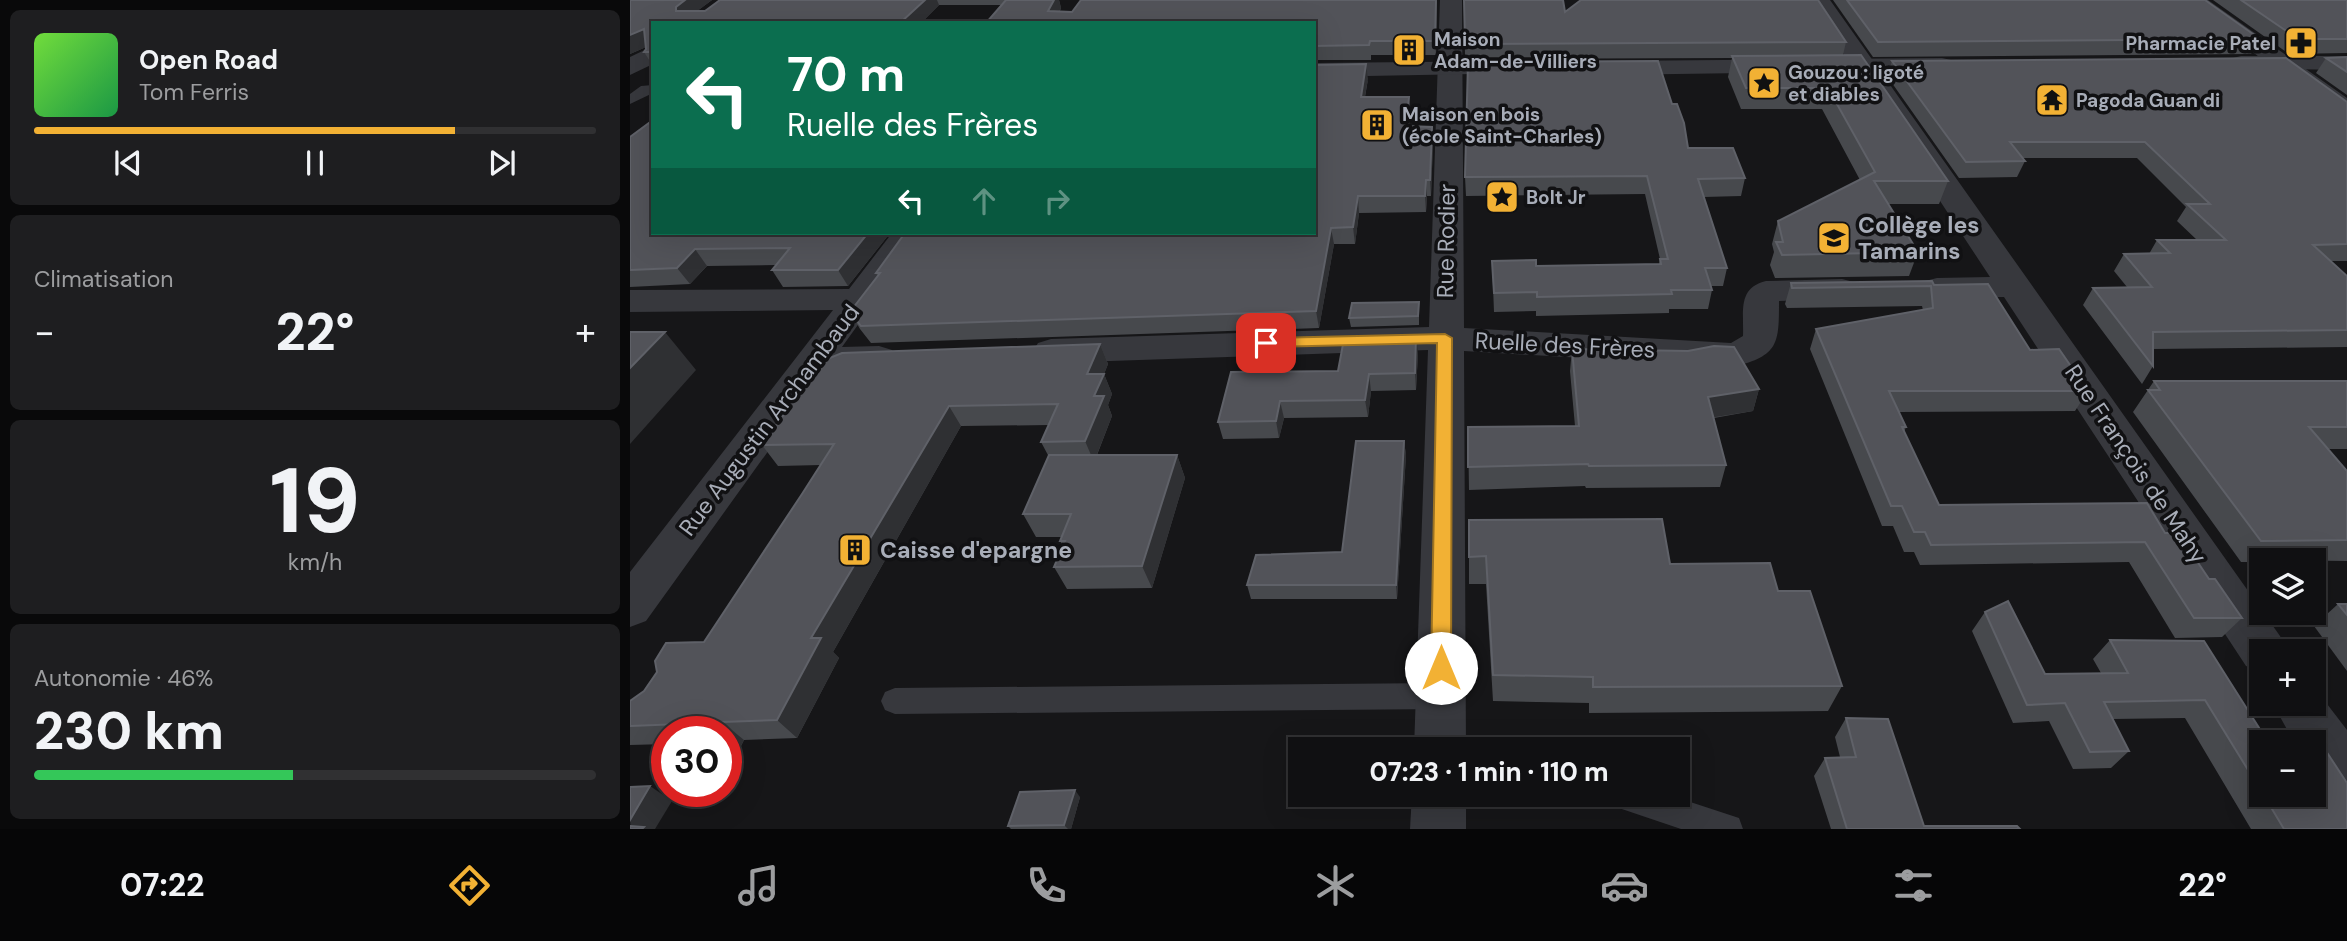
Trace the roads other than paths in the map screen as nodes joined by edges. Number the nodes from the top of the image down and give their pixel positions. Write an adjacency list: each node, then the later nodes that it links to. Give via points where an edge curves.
1 (1451, 0): 13 (street, Rue Rodier)
2 (1819, 0): 9 (street, Rue François de Mahy)
3 (2194, 0): 5 (street)
4 (651, 54): 10 (street)
5 (2283, 63): 6 (street); 7 (street); 19 (street)
6 (2347, 63)
7 (2215, 64)
8 (1959, 65): 9 (street)
9 (1866, 66): 12 (street); 21 (street, Rue François de Mahy)
10 (630, 68)
11 (1544, 68): 13 (street)
12 (1585, 68)
13 (1449, 69): 14 (street); 24 (street, Rue Rodier)
14 (1316, 70)
15 (630, 75): 16 (street)
16 (651, 75)
17 (651, 89): 18 (lane)
18 (630, 100)
19 (2347, 110)
20 (906, 235): 22 (street, Rue Augustin Archambaud)
21 (2015, 287): 24 (street, Ruelle des Frères, via 1766,291 1762,294 1761,340 1734,355); 29 (street, Rue François de Mahy)
22 (858, 299): 23 (street); 27 (street, Rue Augustin Archambaud)
23 (630, 301)
24 (1445, 338): 25 (street, Ruelle des Frères); 30 (street, Rue Rodier)
25 (1018, 352)
26 (908, 356): 27 (street)
27 (813, 360): 28 (street, Rue Augustin Archambaud)
28 (630, 607)
29 (2255, 639)
30 (1441, 696): 31 (lane); 33 (street, Rue Rodier)
31 (895, 701)
32 (2306, 716): 34 (street)
33 (1440, 737)
34 (2347, 775)
35 (1439, 807): 37 (street)
36 (1659, 807): 38 (lane)
37 (1438, 829)
38 (1728, 829)

